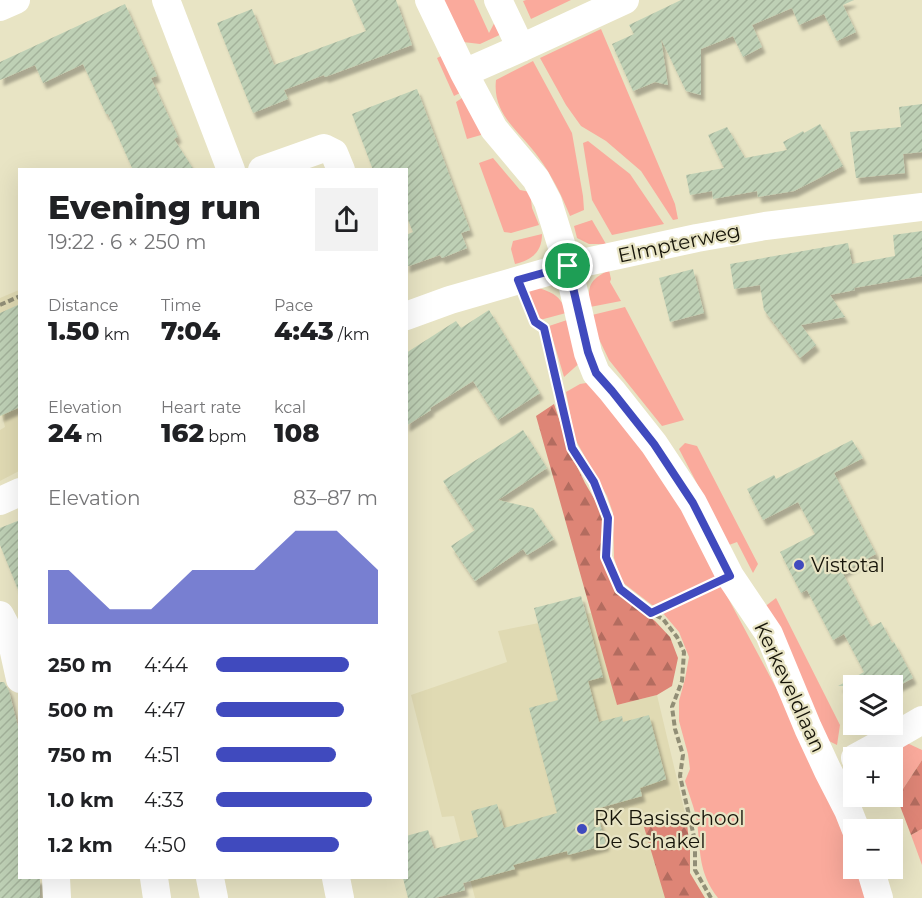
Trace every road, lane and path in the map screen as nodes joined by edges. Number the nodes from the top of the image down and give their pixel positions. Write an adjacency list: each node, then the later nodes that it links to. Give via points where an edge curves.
1 (16, 0): 6 (street)
2 (166, 0): 9 (street)
3 (429, 0): 8 (street, Kerkeveldlaan)
4 (498, 0): 7 (street)
5 (606, 4): 7 (street)
6 (0, 7)
7 (521, 48): 8 (street)
8 (464, 73): 13 (street, Kerkeveldlaan, via 494,129 536,179 548,202)
9 (230, 168)
10 (268, 168): 11 (street, via 324,148 334,153)
11 (339, 168)
12 (922, 207): 13 (street, Elmpterweg, via 765,226)
13 (568, 266): 14 (street, Elmpterweg); 20 (street, Kerkeveldlaan, via 596,373 693,503)
14 (518, 280): 17 (street, Elmpterweg); 21 (path, via 535,322 544,328 572,448 594,482 608,518 606,557 620,589)
15 (18, 297): 16 (path)
16 (0, 305)
17 (408, 315)
18 (18, 493): 19 (street)
19 (0, 501)
20 (730, 576): 21 (path); 27 (street, Kerkeveldlaan, via 769,634)
21 (651, 613): 38 (path, via 663,620 684,652 682,681 672,707 683,755 680,777 695,841 695,870)
22 (0, 615): 23 (street, via 10,634)
23 (18, 670)
24 (922, 720): 25 (street)
25 (875, 747)
26 (843, 764): 27 (street)
27 (828, 771): 28 (street, Kerkeveldlaan)
28 (852, 819)
29 (56, 879): 34 (street)
30 (154, 879): 35 (street)
31 (210, 879): 36 (street)
32 (336, 879): 37 (street)
33 (873, 879): 39 (street)
34 (57, 898)
35 (157, 898)
36 (214, 898)
37 (340, 898)
38 (711, 898)
39 (879, 898)

